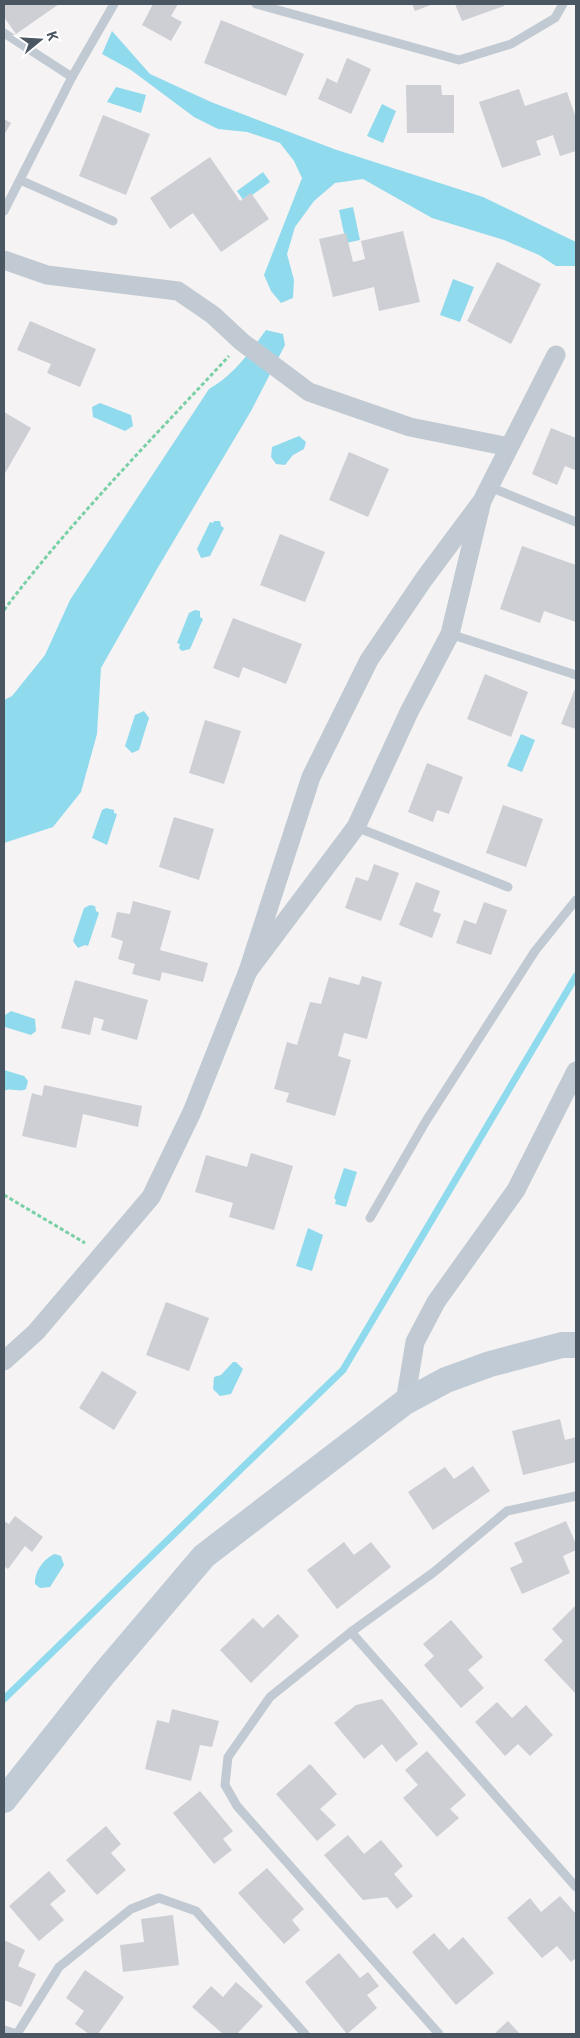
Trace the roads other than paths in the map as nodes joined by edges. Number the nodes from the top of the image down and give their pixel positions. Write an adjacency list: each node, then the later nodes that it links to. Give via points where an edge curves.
1 (114, 4): 5 (lane)
2 (256, 4): 3 (lane, via 459,60 511,44 555,18)
3 (563, 4)
4 (4, 33): 5 (lane)
5 (72, 77): 6 (lane)
6 (20, 180): 7 (lane); 8 (lane)
7 (4, 211)
8 (113, 221)
9 (4, 260): 11 (street, via 46,275 178,291 309,392 410,426)
10 (556, 355): 11 (street)
11 (509, 447): 12 (street)
12 (486, 494): 13 (lane); 14 (street); 19 (street, via 369,660 324,750 311,777)
13 (576, 522)
14 (450, 634): 15 (lane); 16 (street, via 409,712)
15 (576, 675)
16 (356, 827): 17 (lane); 19 (street)
17 (508, 887)
18 (576, 900): 21 (lane, via 536,951 426,1120)
19 (248, 971): 23 (street, via 192,1112 151,1197 36,1332)
20 (576, 1071): 24 (street, via 516,1190 436,1302 415,1342)
21 (370, 1218)
22 (576, 1345): 24 (street, via 562,1345 490,1364 446,1380)
23 (4, 1361)
24 (405, 1402): 27 (street, via 204,1556 103,1675)
25 (576, 1496): 26 (lane, via 507,1511 434,1572)
26 (351, 1632): 28 (lane); 32 (lane, via 270,1697 228,1757 225,1785 237,1806)
27 (4, 1800)
28 (576, 1887)
29 (4, 2030): 30 (lane)
30 (17, 2034): 31 (lane, via 59,1967 131,1908 159,1898 196,1910)
31 (305, 2034)
32 (439, 2034)

